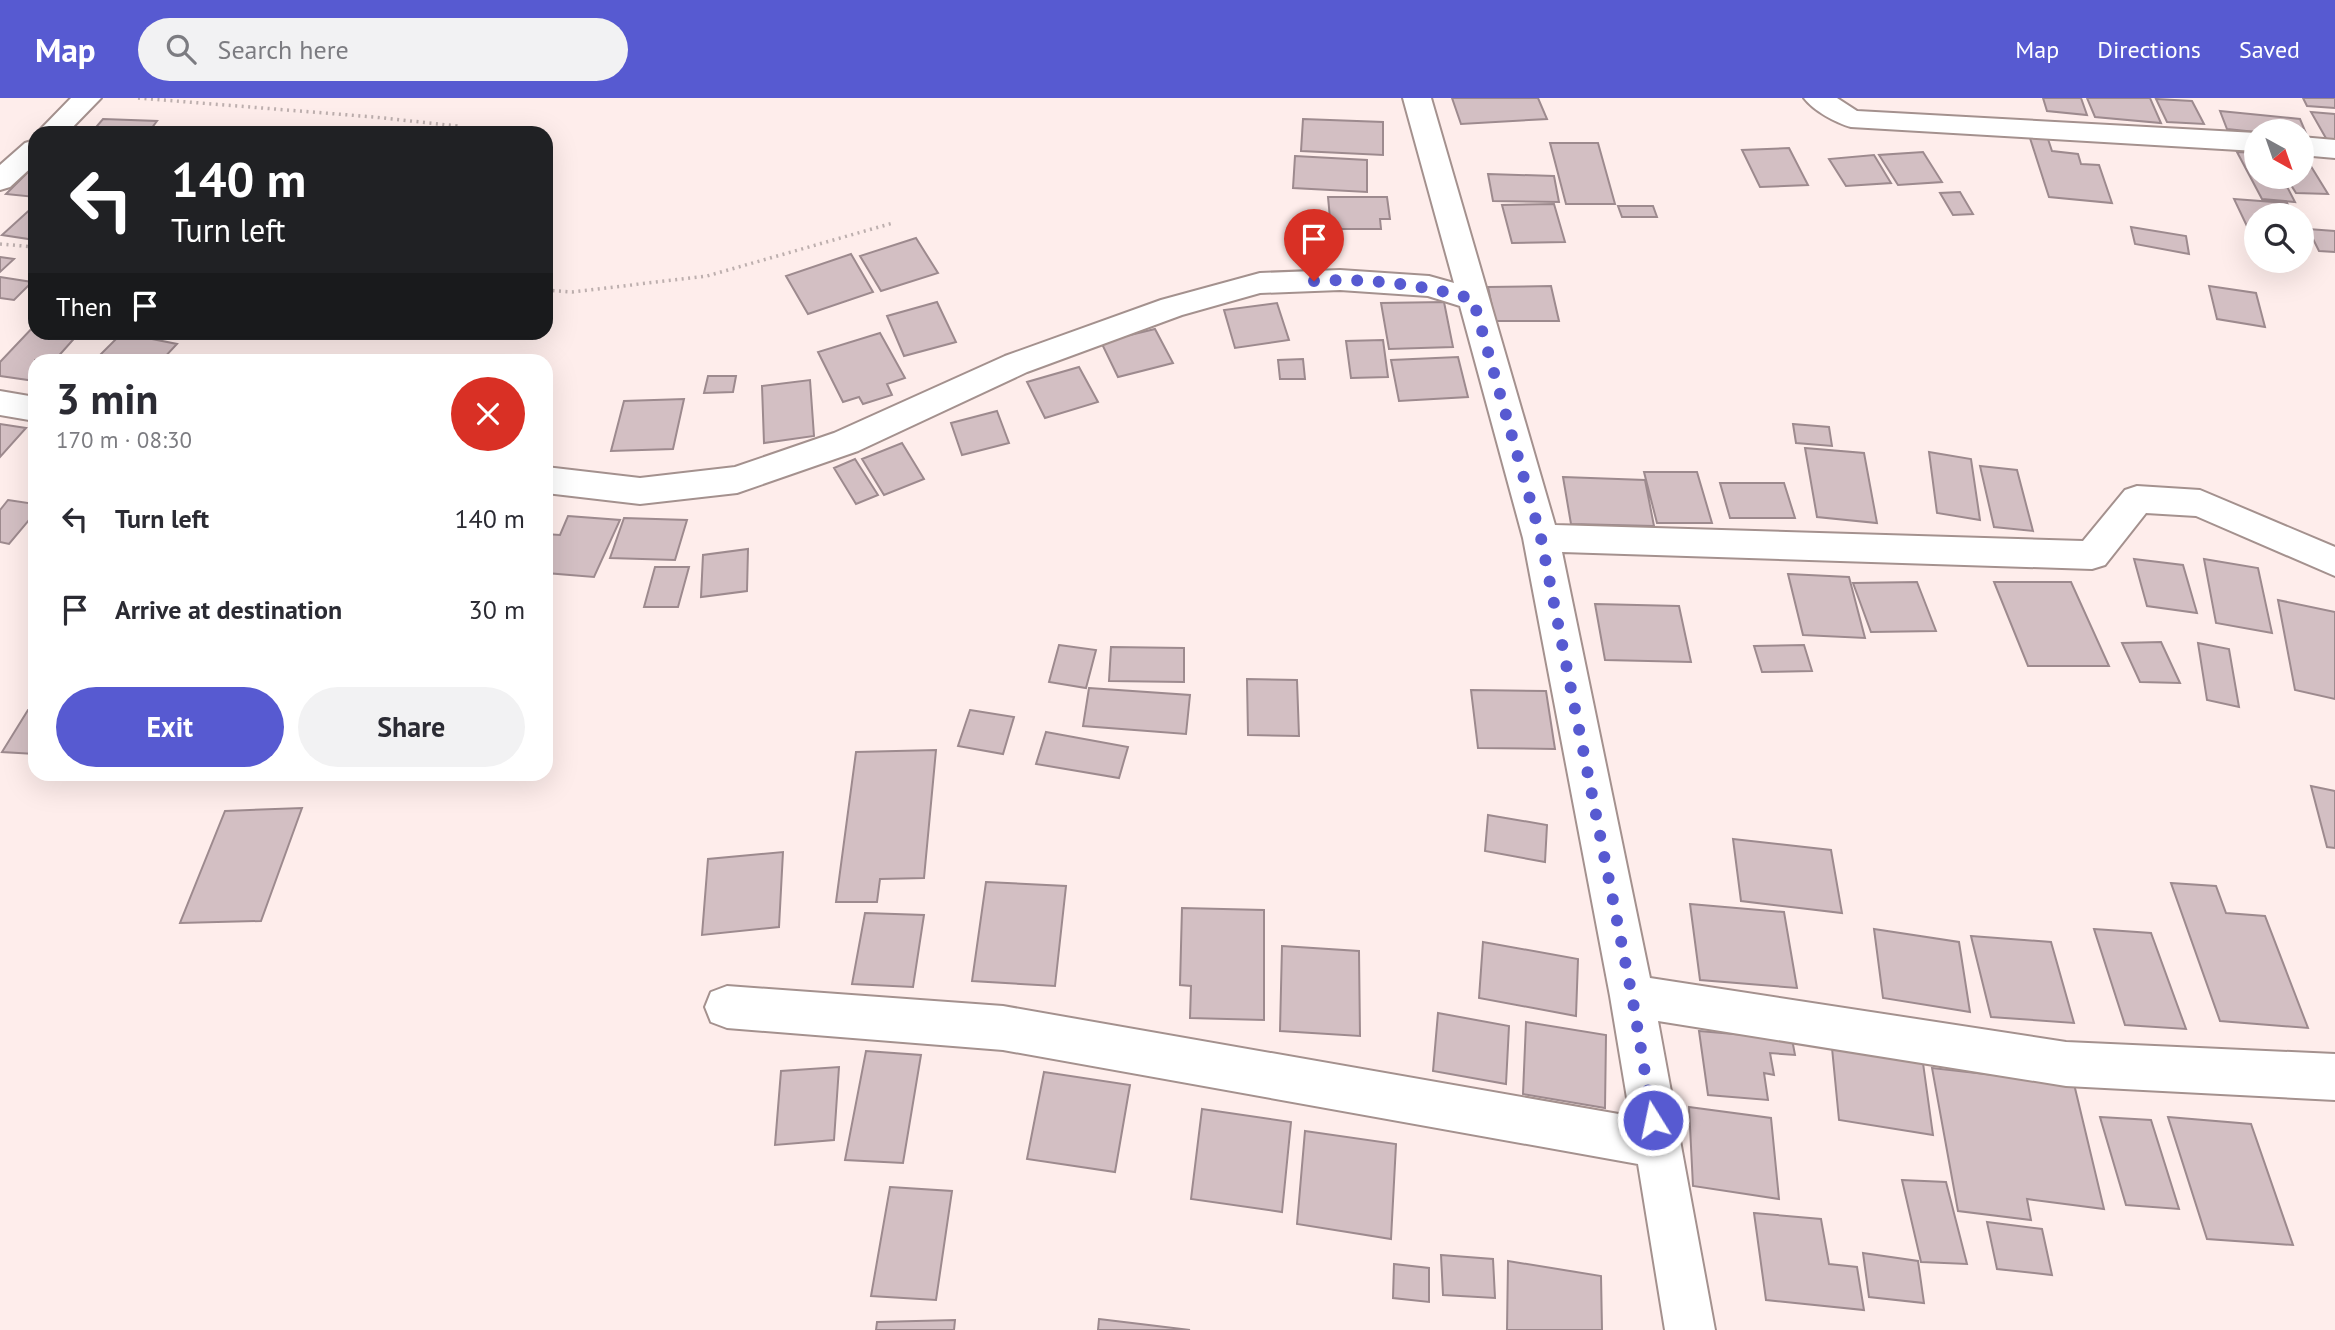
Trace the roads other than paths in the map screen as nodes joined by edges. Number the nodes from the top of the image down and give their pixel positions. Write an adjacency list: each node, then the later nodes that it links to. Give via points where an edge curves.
1 (87, 98): 4 (street)
2 (1417, 98): 10 (street)
3 (1818, 98): 5 (street, via 1851,119)
4 (58, 126)
5 (2244, 141)
6 (2314, 147): 7 (street)
7 (2335, 149)
8 (28, 155): 9 (street)
9 (0, 181)
10 (1473, 299): 13 (street, via 1429,286 1340,280 1261,283 1172,307 1016,364 846,442 737,480 640,492); 14 (street)
11 (0, 403): 12 (street)
12 (28, 408)
13 (553, 481)
14 (1541, 538): 15 (street, via 2092,555 2137,499 2200,503); 16 (street)
15 (2335, 562)
16 (1632, 996): 18 (street, via 2066,1064); 19 (street)
17 (727, 1007): 19 (street, via 1003,1028)
18 (2335, 1077)
19 (1657, 1144): 20 (street)
20 (1690, 1330)

